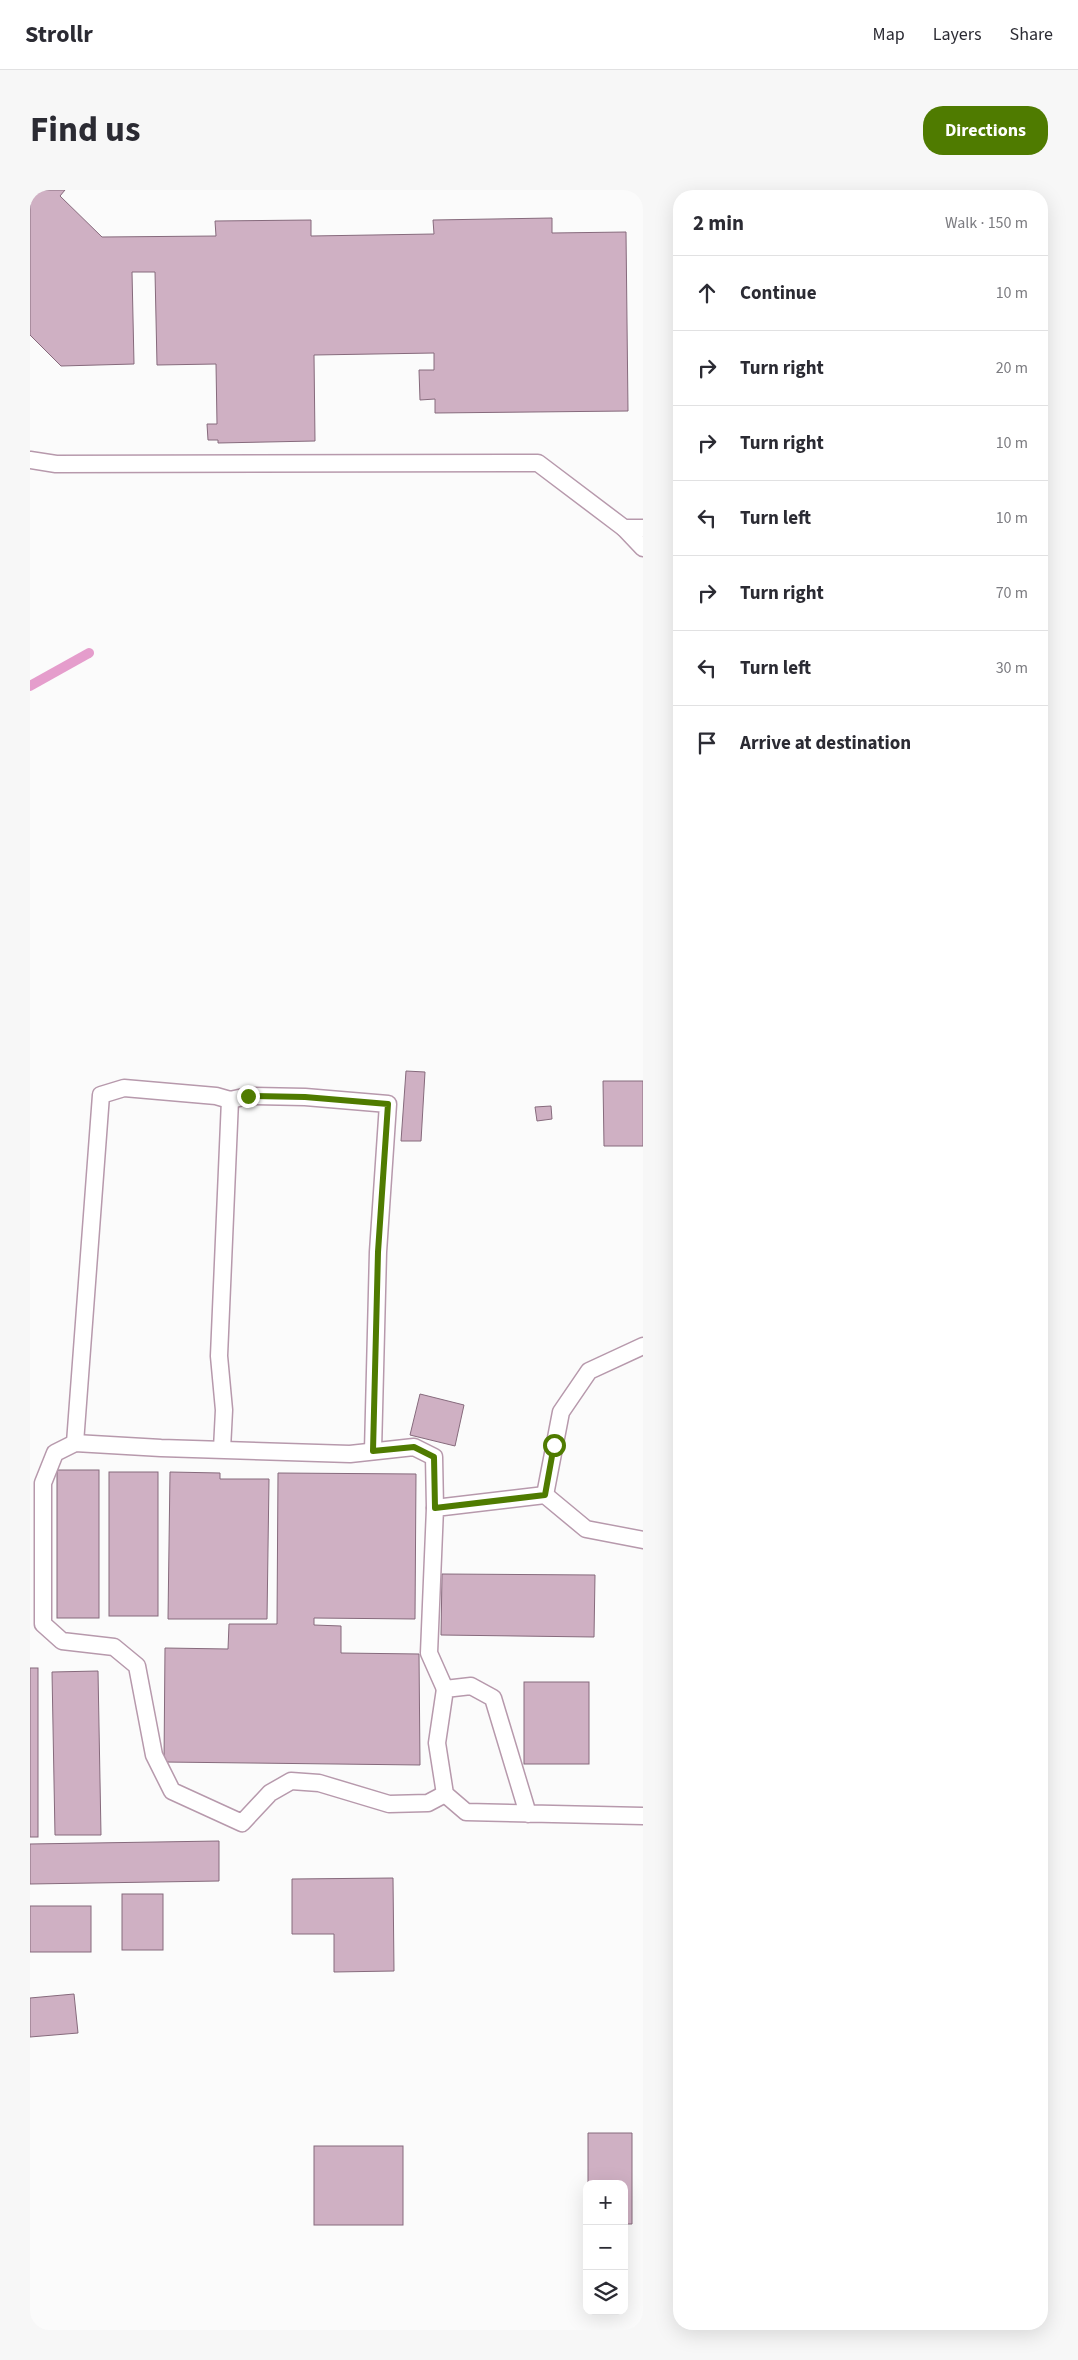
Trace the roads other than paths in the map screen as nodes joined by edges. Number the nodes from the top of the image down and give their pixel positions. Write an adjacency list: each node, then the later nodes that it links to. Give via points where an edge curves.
1 (30, 460): 2 (lane, via 56,464 538,463)
2 (624, 528): 3 (lane); 4 (lane)
3 (643, 528)
4 (643, 548)
5 (230, 1100): 7 (lane, via 124,1088 102,1095); 8 (lane, via 219,1356 224,1410); 9 (lane, via 248,1096 305,1097 388,1104 378,1252)
6 (643, 1346): 10 (lane, via 589,1371 561,1412)
7 (75, 1442): 8 (lane); 14 (lane, via 55,1454 43,1483 43,1624 62,1641 114,1647 137,1666 154,1755 172,1791 242,1823 270,1793 291,1781 319,1783 389,1804 428,1803)
8 (222, 1449): 9 (lane, via 350,1454)
9 (373, 1451): 11 (lane, via 414,1447 434,1457)
10 (545, 1495): 11 (lane); 12 (lane, via 586,1529)
11 (435, 1508): 13 (lane, via 429,1653)
12 (643, 1540)
13 (445, 1689): 14 (lane, via 437,1743); 15 (lane, via 472,1686 493,1698)
14 (445, 1794): 15 (lane, via 466,1812)
15 (528, 1814): 16 (lane)
16 (643, 1816)

